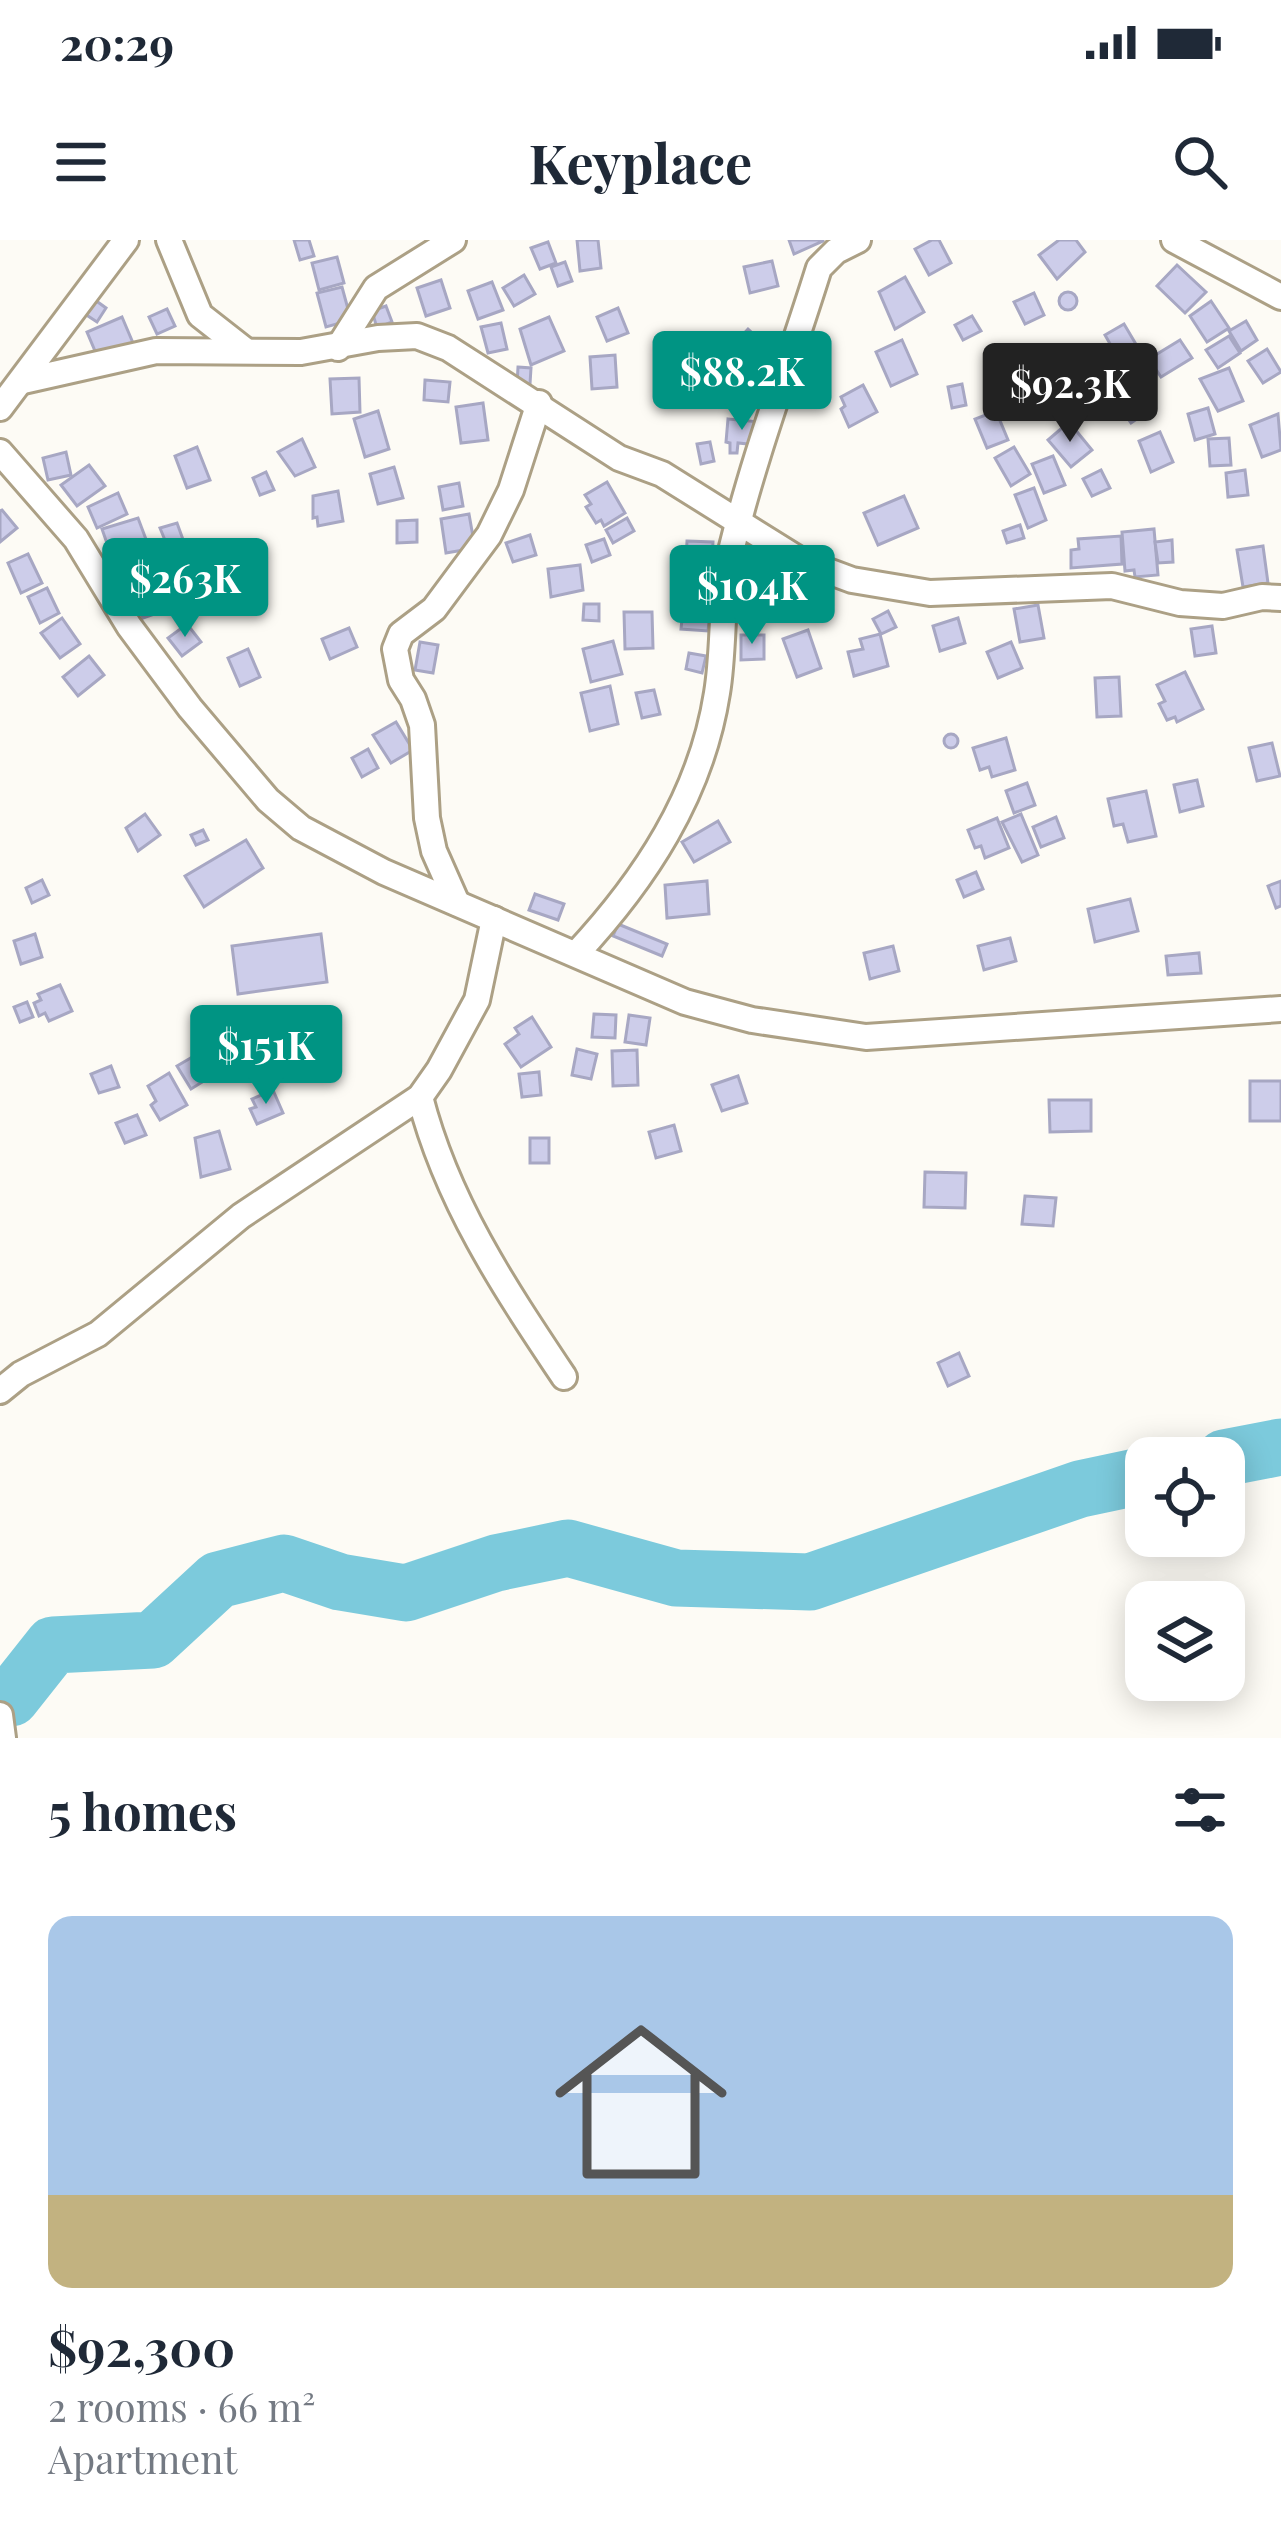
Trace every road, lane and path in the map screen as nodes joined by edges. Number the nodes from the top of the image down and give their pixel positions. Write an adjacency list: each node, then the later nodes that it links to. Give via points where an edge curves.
1 (126, 240): 9 (street)
2 (169, 240): 8 (street, via 200,315)
3 (453, 240): 7 (street, via 376,288)
4 (858, 240): 13 (street, via 819,268)
5 (1174, 240): 6 (street)
6 (1281, 297)
7 (338, 348): 8 (street); 10 (street, via 417,336)
8 (246, 351): 9 (street, via 156,351)
9 (23, 381): 11 (street)
10 (539, 404): 13 (street, via 619,458 662,473); 15 (street, via 489,535 395,649 422,725 434,851)
11 (0, 408)
12 (0, 452): 15 (street, via 76,539 129,626 268,800 350,856)
13 (740, 522): 14 (street, via 801,560 911,590 1112,586 1223,606); 17 (street, via 701,757 646,870)
14 (1281, 598)
15 (457, 903): 16 (street)
16 (494, 919): 17 (street); 19 (street, via 477,1000)
17 (576, 954): 18 (street, via 685,1002 866,1036)
18 (1281, 1009)
19 (420, 1096): 20 (street, via 474,1239); 21 (street, via 242,1216 98,1334)
20 (564, 1377)
21 (0, 1391)
22 (0, 1715): 23 (street)
23 (3, 1738)

